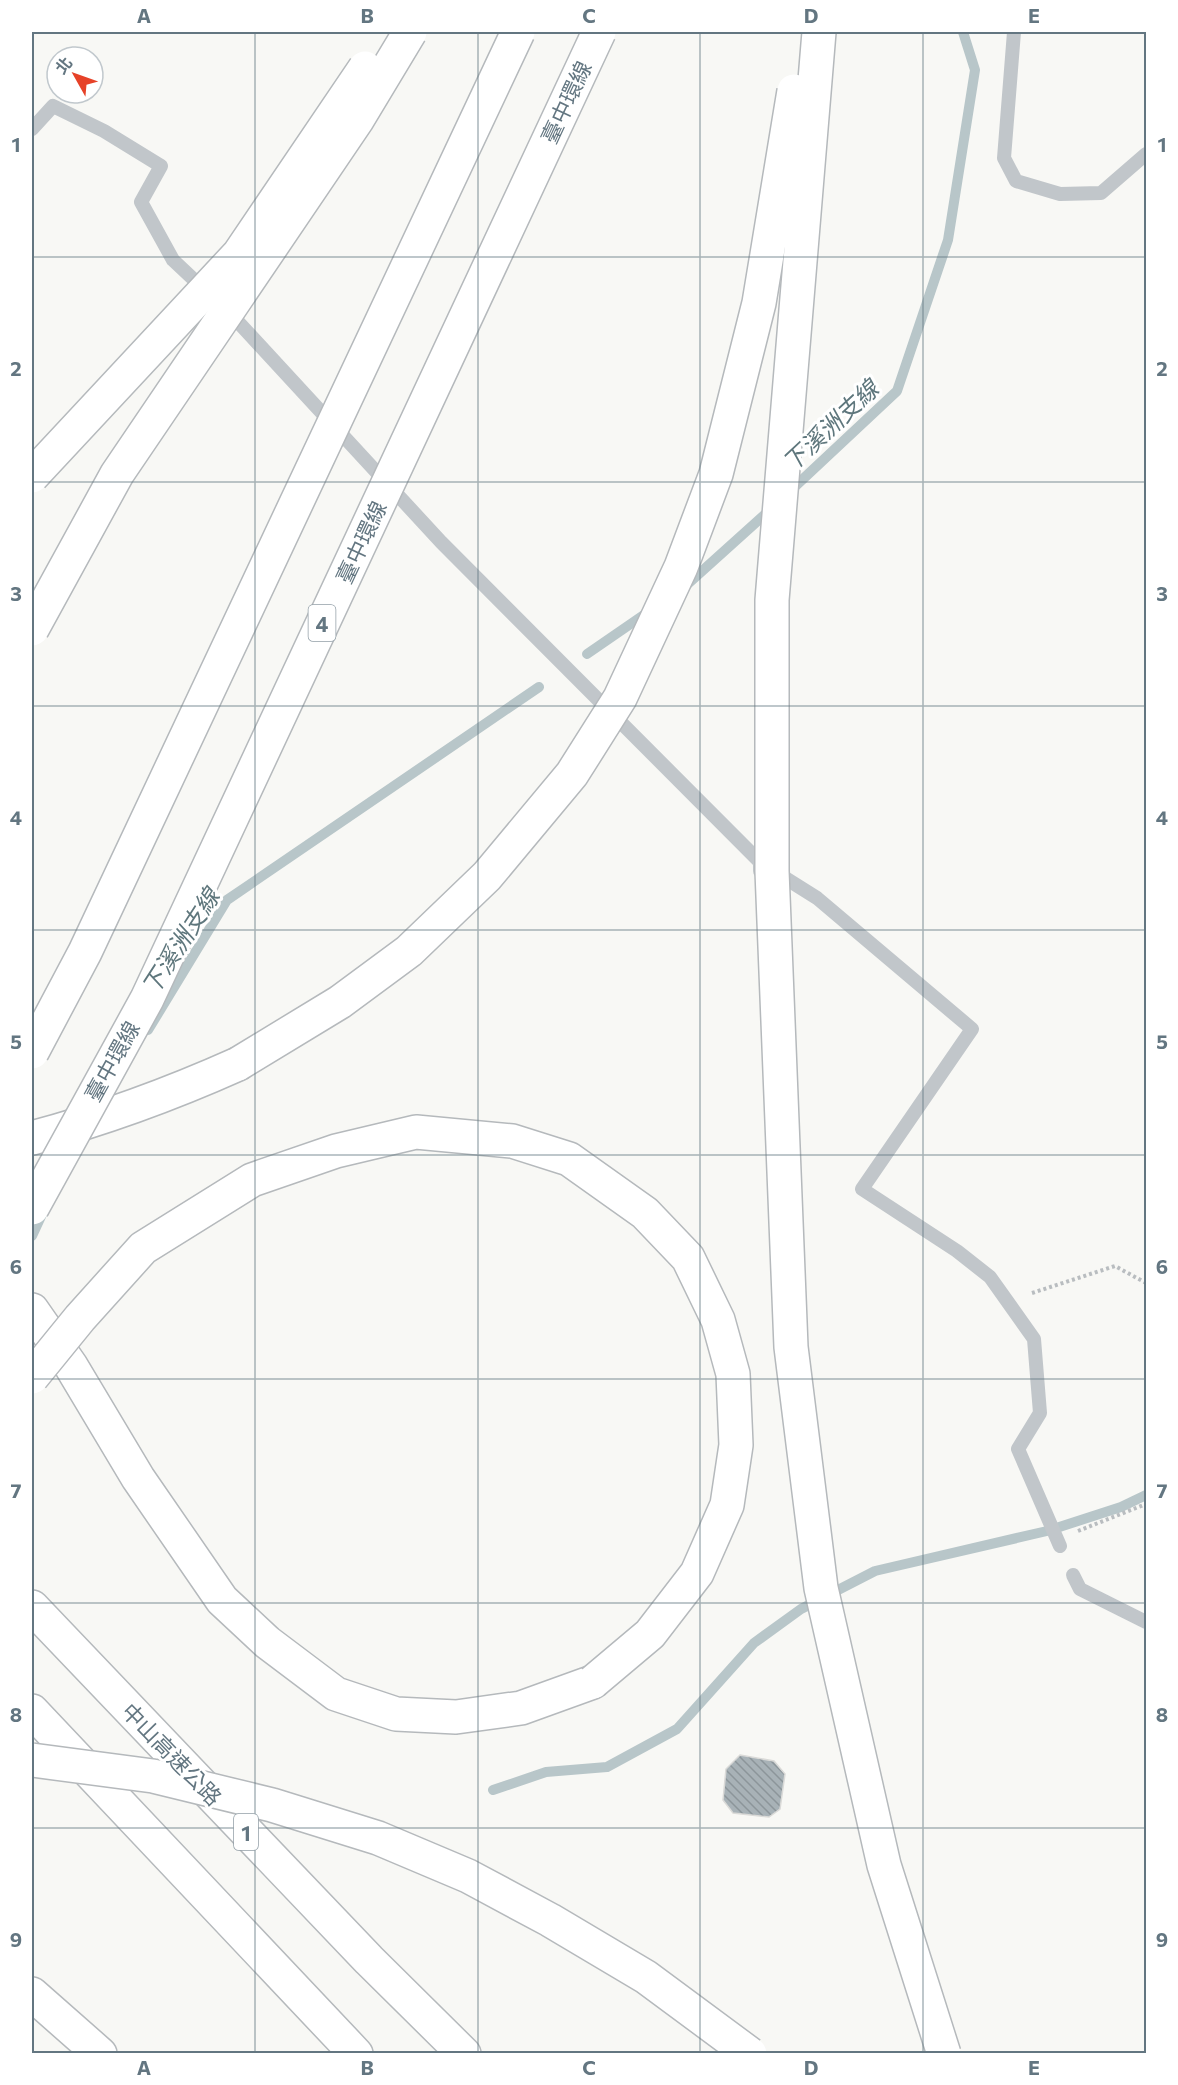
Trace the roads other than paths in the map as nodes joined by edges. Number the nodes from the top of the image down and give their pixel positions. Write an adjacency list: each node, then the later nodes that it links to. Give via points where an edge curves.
1 (389, 32): 10 (highway, bridge, via 239,254)
2 (410, 32): 11 (highway, bridge, via 357,120 117,474)
3 (518, 32): 13 (highway, bridge, via 85,952)
4 (599, 32): 15 (highway, 臺中環線 / 4, bridge, via 147,999)
5 (804, 32): 14 (highway, bridge, via 759,303 716,474 681,567 620,698 572,774 487,876 409,951 340,1002 229,1069 123,1111)
6 (819, 32): 29 (highway, bridge, via 772,600 772,871 791,1347 820,1588 884,1865)
7 (1014, 32): 9 (lane, via 1004,158 1016,181 1060,194 1101,193)
8 (32, 129): 12 (lane, via 53,106 161,166 141,202 173,260 232,315 441,542)
9 (1146, 154)
10 (32, 476)
11 (32, 629)
12 (760, 862): 18 (lane, via 817,898 972,1029 862,1189 990,1277 1034,1339 1040,1413 1018,1449); 29 (lane, via 775,1276 798,1510 844,1747 915,1979)
13 (32, 1052)
14 (32, 1138)
15 (32, 1208)
16 (32, 1310): 17 (highway, bridge, via 71,1366 138,1478 222,1600 267,1642 336,1694 396,1714 456,1717 521,1708 593,1682 650,1634 697,1573 727,1505 736,1444 733,1374 718,1320 688,1258 645,1213 569,1159 512,1141 416,1132 336,1151 252,1180 143,1248 80,1318)
17 (32, 1377)
18 (1059, 1542)
19 (1073, 1575): 21 (lane, via 1080,1589)
20 (32, 1607): 27 (highway, 中山高速公路 / 1)
21 (1146, 1622)
22 (32, 1712): 26 (highway)
23 (32, 1760): 28 (highway, bridge, via 153,1776 272,1805 378,1838 468,1876 550,1920 646,1977)
24 (32, 1994): 25 (highway)
25 (100, 2054)
26 (356, 2054)
27 (464, 2054)
28 (750, 2054)
29 (943, 2054)

